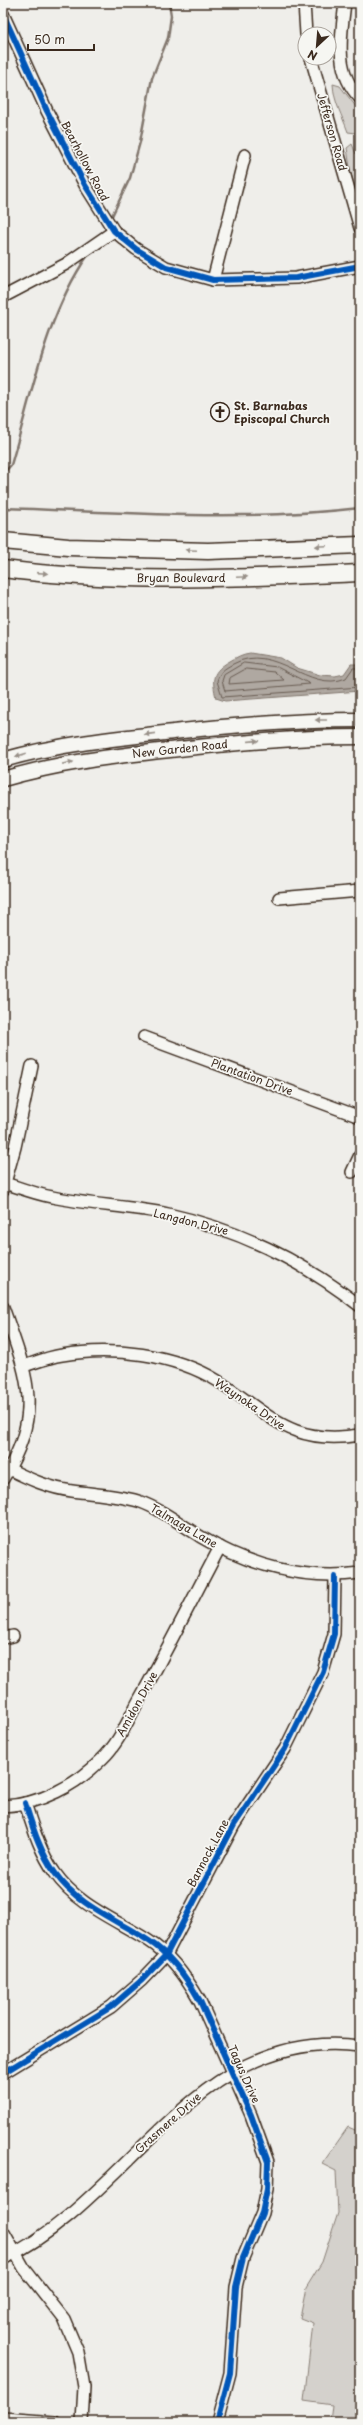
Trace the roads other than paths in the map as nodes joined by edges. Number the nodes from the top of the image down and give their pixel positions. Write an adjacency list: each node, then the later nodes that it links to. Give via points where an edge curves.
1 (304, 3): 4 (street)
2 (345, 3): 6 (street, via 340,47 342,66)
3 (3, 14): 9 (street, Bearhollow Road, via 81,178)
4 (305, 26)
5 (313, 66): 8 (street, Jefferson Road)
6 (360, 98)
7 (245, 154): 11 (street)
8 (360, 228)
9 (114, 231): 11 (street, Bearhollow Road, via 136,249 166,267); 12 (street, via 66,264)
10 (360, 266): 11 (street, Bearhollow Road, via 296,278)
11 (213, 280)
12 (3, 297)
13 (3, 541): 14 (highway, one-way to 13, via 208,551 68,547)
14 (360, 544)
15 (3, 569): 16 (highway, Bryan Boulevard, one-way to 16, via 156,578)
16 (360, 573)
17 (360, 720): 18 (main road, New Garden Road, one-way to 18, via 286,721)
18 (226, 726): 20 (main road, via 203,736 177,739 173,744); 21 (main road, New Garden Road, one-way to 21, via 51,748)
19 (360, 737): 20 (main road, New Garden Road, one-way to 19, via 296,738)
20 (174, 750): 22 (main road, New Garden Road, one-way to 20, via 78,761)
21 (3, 760)
22 (3, 779)
23 (360, 891): 24 (street)
24 (279, 898)
25 (144, 1037): 27 (street, Plantation Drive)
26 (32, 1066): 30 (street)
27 (360, 1118)
28 (360, 1155): 29 (street)
29 (352, 1172)
30 (4, 1187): 31 (street, Langdon Drive, via 50,1197 167,1214 211,1225 246,1237 281,1254 310,1270)
31 (360, 1306)
32 (3, 1307): 33 (street)
33 (24, 1366): 34 (street, Waynoka Drive, via 62,1355 99,1352 153,1357 192,1369 217,1381 288,1429 318,1437 336,1438); 35 (street, via 30,1400 26,1431)
34 (360, 1434)
35 (9, 1469): 36 (street); 37 (street, Talmaga Lane, via 47,1486 139,1502 156,1509)
36 (3, 1479)
37 (220, 1547): 39 (street, Talmaga Lane, via 285,1570); 40 (street, Amidon Drive, via 123,1730 103,1759 82,1777 53,1794)
38 (360, 1573): 39 (street, Talmaga Lane)
39 (335, 1577): 42 (street, Bannock Lane, via 334,1634 323,1672 285,1750 238,1819)
40 (25, 1803): 41 (street, Amidon Drive); 42 (street, Tagus Drive, via 41,1850 56,1874 71,1891 85,1903 150,1942)
41 (3, 1806)
42 (166, 1955): 44 (street, Bannock Lane, via 111,2007); 45 (street, Tagus Drive, via 179,1968 200,2001)
43 (360, 2046): 45 (street, Grasmere Drive, via 318,2046 284,2051 256,2060)
44 (3, 2073)
45 (232, 2073): 47 (street, Grasmere Drive, via 186,2105 78,2208); 52 (street, Tagus Drive, via 268,2162 268,2189 262,2213 243,2258 236,2287 231,2366)
46 (3, 2231): 47 (street)
47 (14, 2253): 48 (street, Grasmere Drive); 51 (street, via 64,2319 79,2359 84,2387)
48 (3, 2258)
49 (3, 2418): 50 (street)
50 (55, 2422)
51 (82, 2422)
52 (217, 2422)

